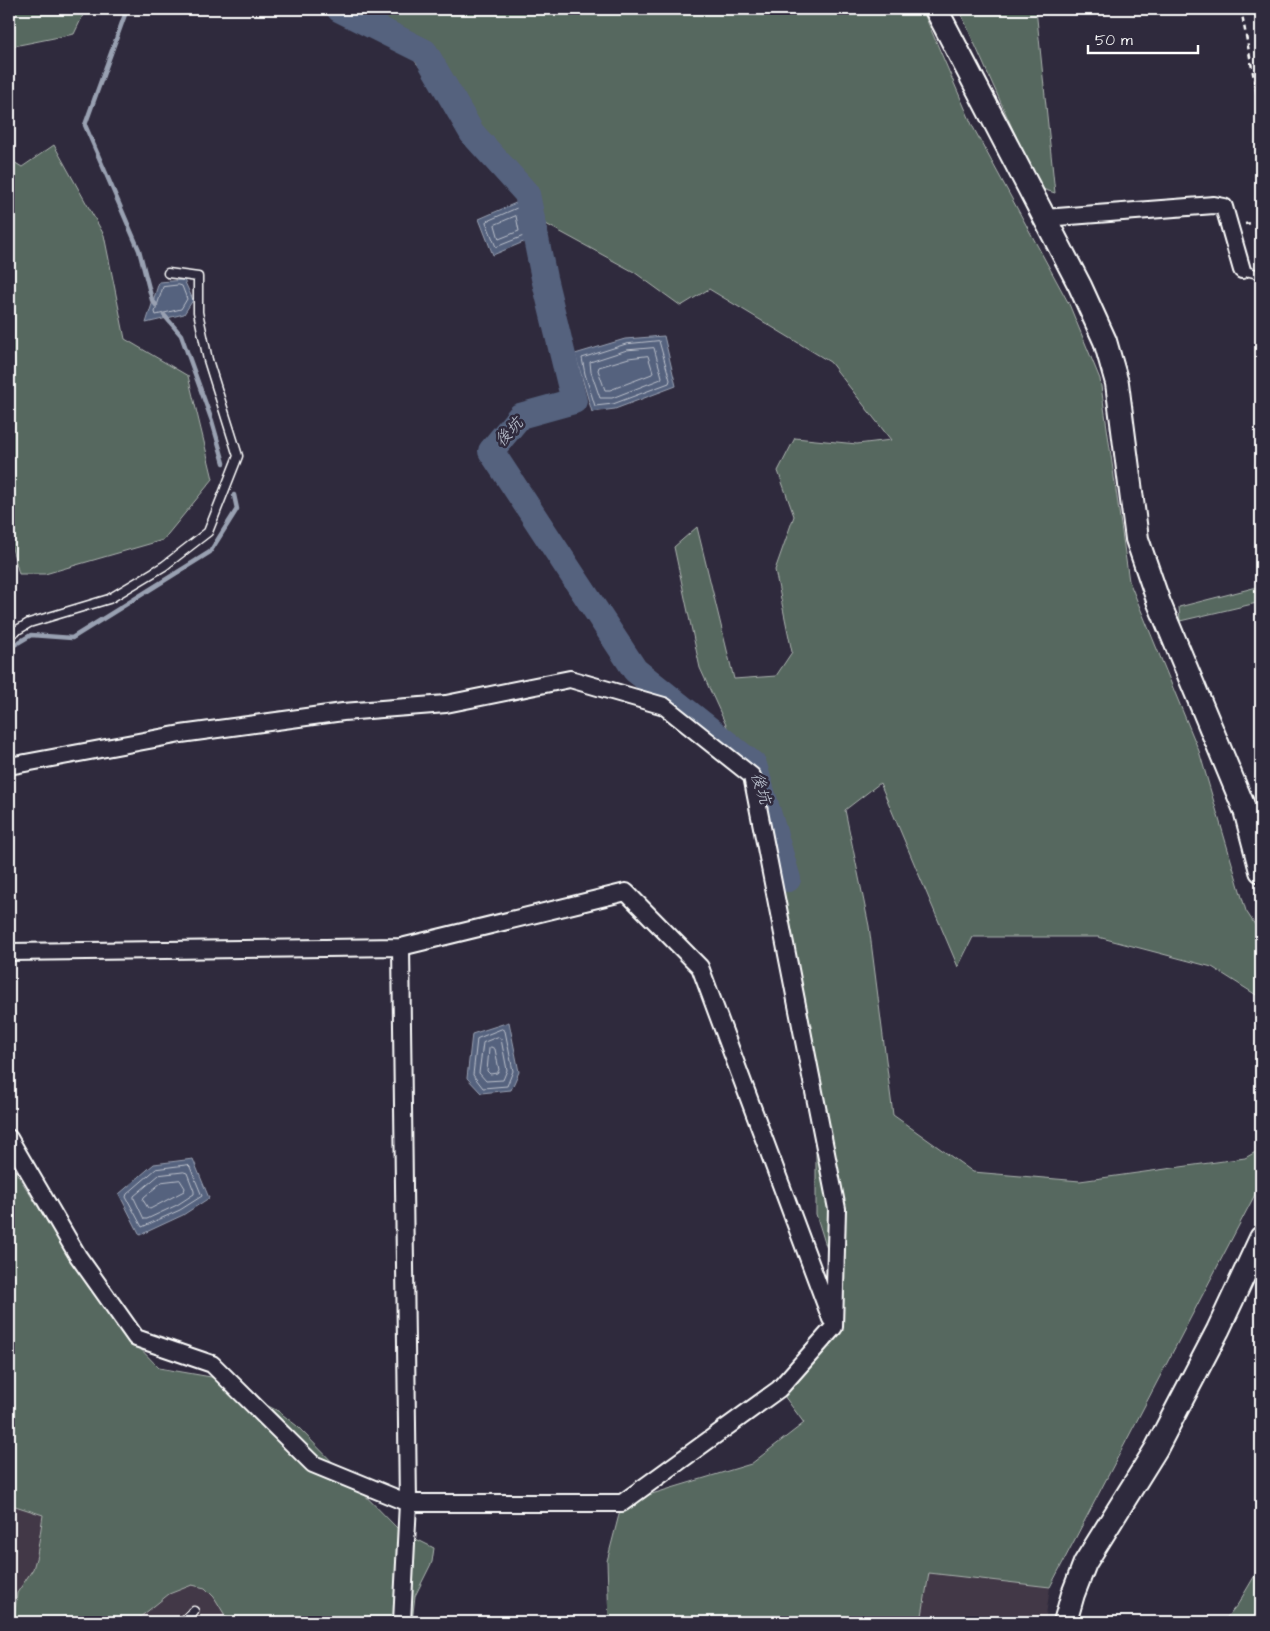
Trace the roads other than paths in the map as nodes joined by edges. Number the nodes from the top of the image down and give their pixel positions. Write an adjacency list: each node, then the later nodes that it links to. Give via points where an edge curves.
1 (936, 9): 2 (street)
2 (1044, 218): 3 (street, via 1214,205 1224,207); 8 (street, via 1105,341 1118,383 1137,539 1159,603 1245,810)
3 (1242, 270): 5 (lane)
4 (168, 272): 6 (lane, via 198,277 198,312 208,360 238,456 208,532 164,566 109,599 30,623)
5 (1261, 275)
6 (9, 635)
7 (9, 766): 13 (street, via 181,734 343,712 446,704 570,679 664,706 752,776 837,1209)
8 (1261, 871)
9 (402, 947): 10 (street); 13 (street, via 626,892 700,967); 14 (street)
10 (9, 952)
11 (9, 1138): 14 (street, via 78,1256 136,1338 212,1364 313,1464)
12 (1261, 1238): 18 (street, via 1156,1449 1085,1563)
13 (834, 1327): 14 (street, via 780,1388 622,1503)
14 (408, 1503): 17 (street)
15 (194, 1611): 16 (lane)
16 (182, 1622)
17 (402, 1622)
18 (1066, 1622)

